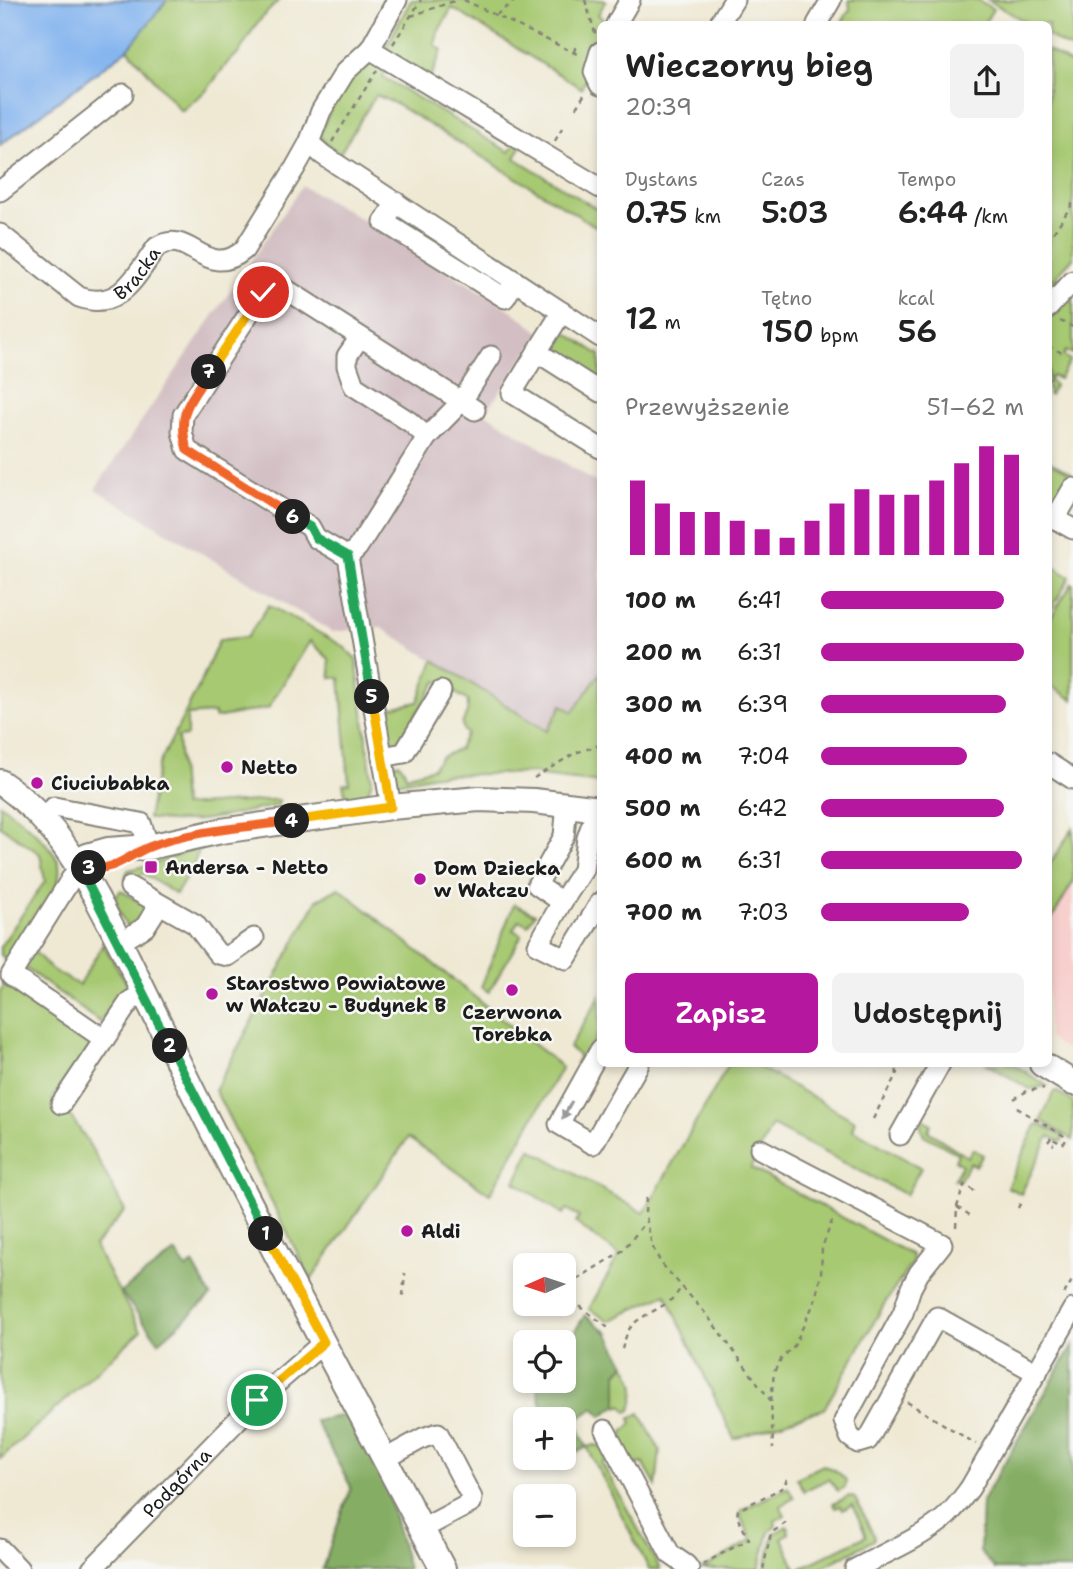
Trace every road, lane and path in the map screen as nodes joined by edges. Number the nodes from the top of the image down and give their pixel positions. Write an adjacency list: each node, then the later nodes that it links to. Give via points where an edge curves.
1 (397, 0): 19 (street)
2 (421, 0): 11 (path)
3 (457, 0): 11 (path)
4 (464, 0): 10 (path)
5 (516, 0): 10 (path)
6 (585, 0): 16 (path)
7 (630, 0): 12 (street)
8 (734, 0): 13 (street)
9 (831, 0): 14 (street)
10 (496, 15): 18 (path)
11 (411, 16): 19 (path)
12 (618, 21)
13 (721, 21)
14 (819, 21)
15 (576, 45): 18 (path)
16 (597, 46)
17 (597, 50): 18 (path)
18 (573, 52)
19 (377, 53): 25 (path); 25 (street, via 347,68 321,111); 26 (street)
20 (597, 56): 21 (street)
21 (597, 78)
22 (123, 94): 27 (street)
23 (562, 128): 24 (path)
24 (555, 141)
25 (316, 149): 29 (street, Bracka, via 237,256 212,261 183,244 165,242 123,292 109,301 93,303 79,298); 32 (street)
26 (597, 186)
27 (0, 191)
28 (1073, 203): 30 (path)
29 (0, 234)
30 (1052, 235)
31 (1073, 281): 33 (street)
32 (562, 312): 35 (street); 38 (street)
33 (1055, 315): 34 (path)
34 (1073, 327)
35 (597, 335)
36 (360, 337): 42 (street); 43 (street, via 347,356 354,386); 49 (street, via 287,290 276,287 263,292 183,415 182,432 187,450)
37 (1052, 348): 39 (path)
38 (537, 352): 41 (street); 44 (street, via 512,393)
39 (1064, 354)
40 (491, 356): 42 (street)
41 (597, 390)
42 (469, 405): 43 (street)
43 (427, 437): 49 (street)
44 (597, 446)
45 (1073, 488): 46 (street)
46 (1052, 516)
47 (1052, 518): 48 (street)
48 (1073, 529)
49 (348, 556): 52 (street)
50 (441, 691): 52 (street, via 404,753)
51 (597, 746): 54 (path, via 575,753)
52 (382, 757): 59 (street)
53 (1052, 766): 55 (street)
54 (534, 778)
55 (1073, 779)
56 (0, 782): 65 (main road, via 50,824)
57 (567, 804): 59 (main road, via 479,799); 60 (main road); 62 (street)
58 (54, 807): 63 (street, via 141,822)
59 (391, 807): 63 (main road, via 221,831)
60 (597, 809)
61 (597, 823): 64 (street)
62 (564, 836): 64 (street); 67 (street, via 537,885)
63 (149, 847): 65 (main road, via 108,850 87,856)
64 (593, 850): 67 (street)
65 (79, 866): 71 (main road); 73 (street, via 11,975)
66 (130, 887): 68 (street)
67 (562, 902): 69 (street, via 538,945 566,959)
68 (159, 905): 70 (street, via 195,924 218,954 228,956); 71 (street, via 145,927)
69 (597, 908)
70 (254, 938)
71 (119, 943): 72 (main road)
72 (144, 993): 73 (street, via 130,1001); 104 (main road)
73 (104, 1039): 80 (street)
74 (597, 1055): 75 (street, one-way to 75, via 559,1124 593,1144)
75 (637, 1067)
76 (896, 1067): 82 (path, via 897,1073)
77 (938, 1067): 83 (street)
78 (1055, 1078): 79 (path)
79 (1014, 1099)
80 (61, 1104)
81 (1017, 1108): 84 (path, via 1066,1137 1062,1144 1051,1138 1048,1142)
82 (873, 1119)
83 (900, 1135)
84 (1054, 1145)
85 (760, 1149): 99 (street, via 942,1244 919,1273)
86 (976, 1192): 89 (path, via 964,1185)
87 (646, 1198): 93 (path)
88 (1021, 1202): 90 (path)
89 (957, 1208): 91 (path); 94 (path)
90 (1018, 1208)
91 (974, 1217)
92 (832, 1221): 107 (path, via 822,1248 815,1301 794,1346 774,1372)
93 (646, 1222): 96 (path, via 622,1251); 97 (path, via 652,1247)
94 (956, 1227)
95 (405, 1273): 98 (path)
96 (576, 1280)
97 (681, 1286): 105 (path, via 679,1293 631,1326); 107 (path)
98 (403, 1296)
99 (909, 1301): 102 (street); 102 (street, via 845,1421 850,1437 858,1443 868,1440)
100 (576, 1303): 103 (path)
101 (1073, 1309): 106 (street)
102 (937, 1317): 106 (street)
103 (611, 1330)
104 (324, 1342): 112 (main road); 119 (street, Podgórna, via 257,1400)
105 (622, 1349)
106 (1037, 1373): 122 (street, via 957,1506 922,1534)
107 (771, 1401): 111 (path)
108 (904, 1401): 110 (path)
109 (605, 1430): 117 (street, via 670,1554)
110 (979, 1445)
111 (773, 1449)
112 (385, 1459): 115 (main road); 115 (street, via 438,1433 472,1498 471,1503)
113 (787, 1479): 117 (path, via 784,1487 738,1510 749,1539)
114 (790, 1520): 121 (path, via 771,1533)
115 (422, 1529): 120 (main road)
116 (0, 1549): 118 (street)
117 (693, 1568)
118 (19, 1569)
119 (92, 1569)
120 (443, 1569)
121 (763, 1569)
122 (855, 1569)

